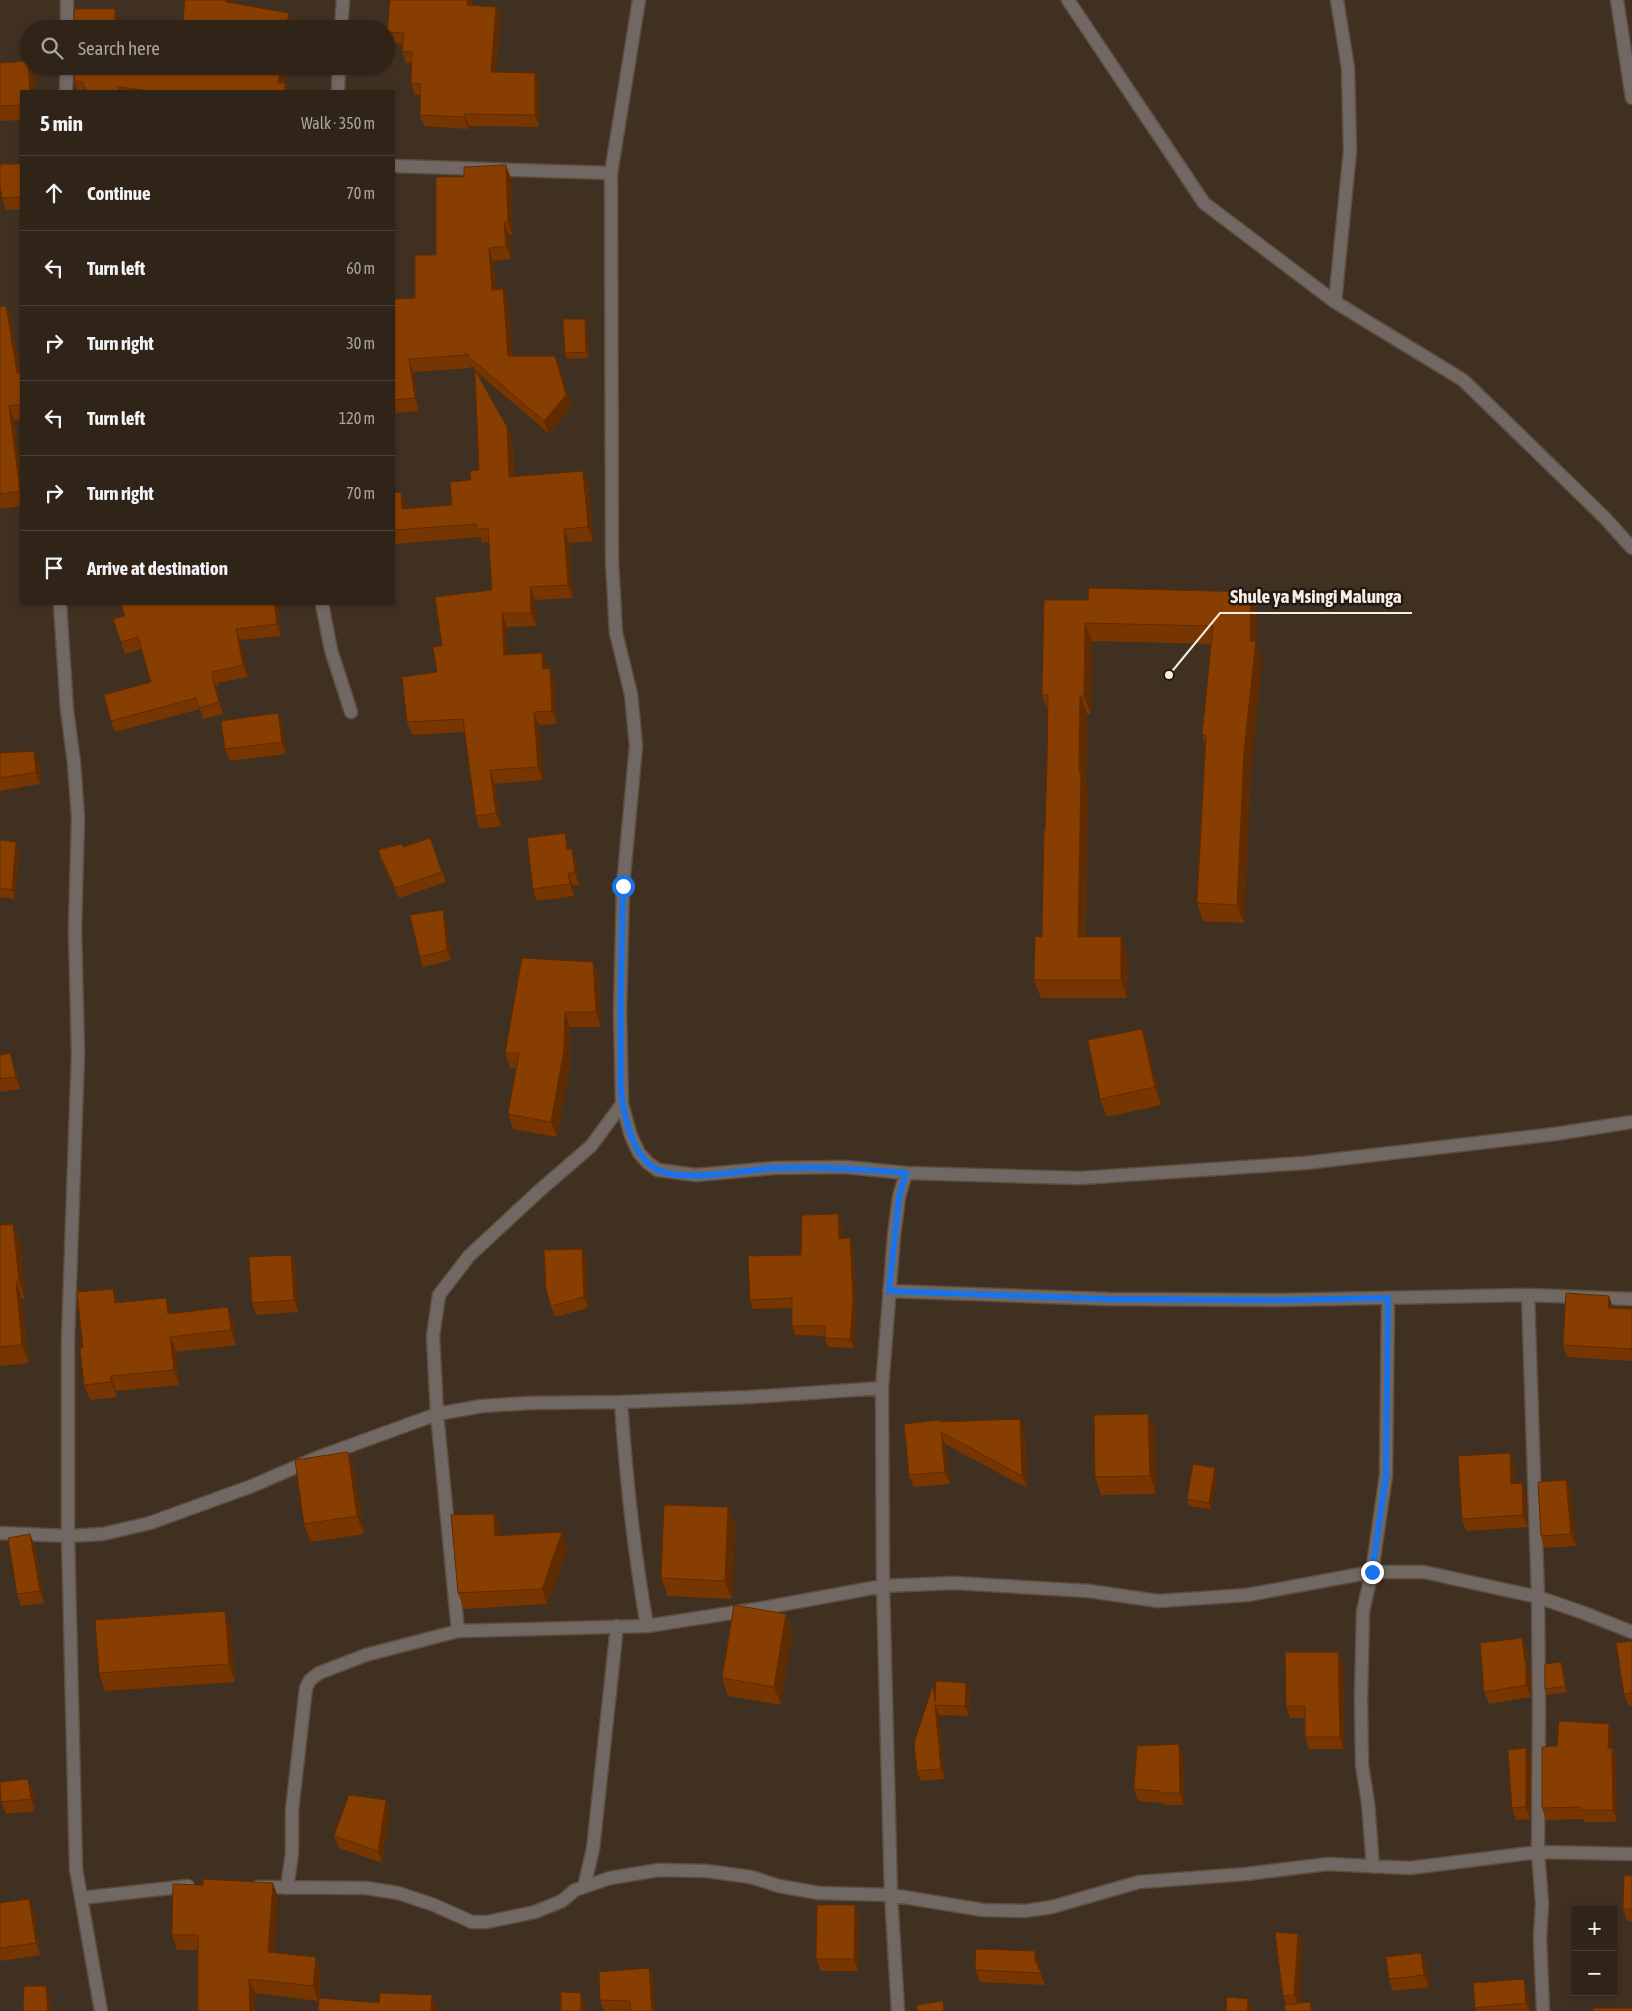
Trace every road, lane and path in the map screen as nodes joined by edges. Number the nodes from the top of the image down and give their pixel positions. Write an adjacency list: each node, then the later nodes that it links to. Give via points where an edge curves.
1 (67, 0): 7 (street)
2 (343, 0): 8 (street)
3 (638, 0): 15 (street)
4 (1068, 0): 16 (street, via 1204,203)
5 (1337, 0): 16 (street, via 1348,68 1350,151)
6 (1617, 0): 13 (street)
7 (67, 20)
8 (342, 20)
9 (66, 75): 11 (street)
10 (339, 75): 12 (street)
11 (66, 90)
12 (338, 90)
13 (1632, 98)
14 (395, 166): 15 (street)
15 (611, 173): 21 (street, via 612,562 616,633 631,694 636,746 623,886)
16 (1335, 302): 17 (street, via 1462,380)
17 (1632, 548)
18 (60, 605): 32 (street, via 78,816 78,1054 68,1338)
19 (322, 605): 20 (street, via 331,650)
20 (351, 712)
21 (622, 1104): 23 (street, via 639,1153 658,1170 696,1175 774,1168 845,1167); 30 (street, via 591,1146 469,1256 439,1295 433,1336)
22 (1632, 1122): 23 (street, via 1555,1134 1305,1162 1080,1178)
23 (906, 1173): 24 (street, via 899,1197)
24 (889, 1291): 26 (street, via 1107,1299); 28 (street)
25 (1528, 1295): 26 (street); 27 (street); 35 (street)
26 (1388, 1298): 33 (street, via 1386,1475)
27 (1632, 1299)
28 (882, 1388): 29 (street); 34 (street)
29 (620, 1402): 30 (street, via 530,1402); 37 (street, via 636,1566)
30 (437, 1414): 32 (street, via 319,1456 252,1486 150,1523 103,1534); 38 (street)
31 (0, 1534): 32 (street)
32 (68, 1536): 48 (street, via 76,1869)
33 (1372, 1572): 34 (street, via 1248,1595 1158,1601 1090,1591 954,1582); 35 (street, via 1424,1572); 42 (street, via 1363,1611 1361,1698 1362,1765)
34 (884, 1586): 37 (street); 47 (street)
35 (1538, 1597): 39 (street); 40 (street)
36 (618, 1626): 37 (street); 38 (street); 45 (street, via 593,1849)
37 (647, 1626)
38 (458, 1631): 46 (street, via 366,1655 319,1673 310,1680 306,1688 292,1810 292,1854)
39 (1632, 1632)
40 (1538, 1852): 41 (street); 42 (street, via 1410,1868); 51 (street)
41 (1632, 1854)
42 (1373, 1867): 47 (street, via 1328,1864 1139,1882 1052,1907 1025,1911 983,1910)
43 (203, 1885): 48 (street)
44 (241, 1886): 46 (street)
45 (584, 1887): 46 (street, via 575,1890 562,1902 535,1912 488,1922 472,1922 398,1892 366,1888); 47 (street, via 610,1878 659,1870 706,1871 751,1877 819,1893)
46 (287, 1888)
47 (891, 1895): 50 (street)
48 (81, 1898): 49 (street)
49 (101, 2011)
50 (898, 2011)
51 (1543, 2011)

